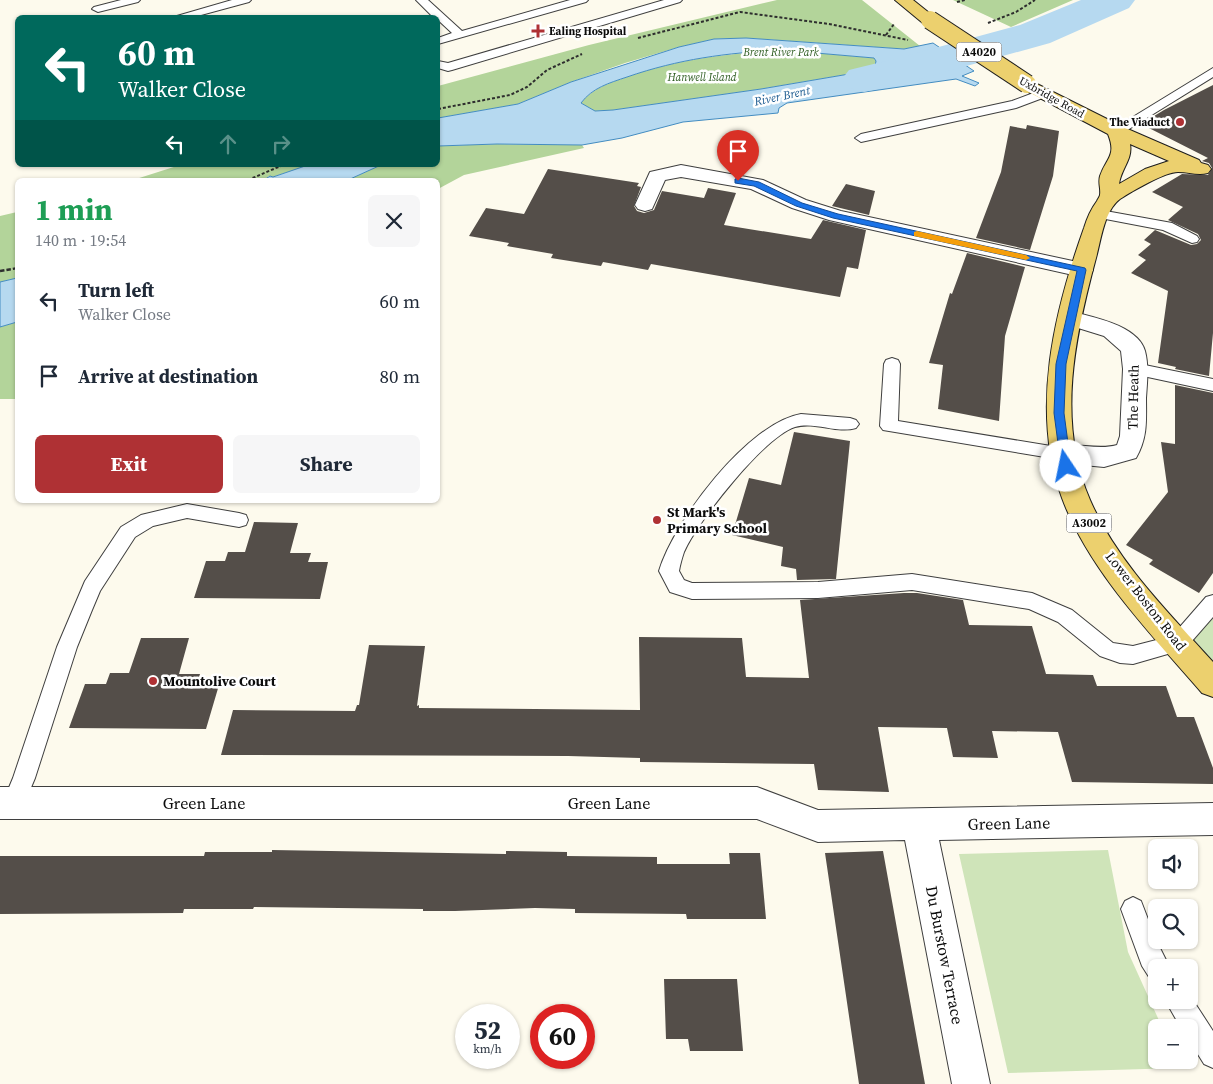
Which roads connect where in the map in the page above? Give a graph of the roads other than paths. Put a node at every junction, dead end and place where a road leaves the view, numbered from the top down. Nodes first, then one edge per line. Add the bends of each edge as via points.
1 (134, 0) edge
2 (245, 0) edge
3 (422, 0) edge
4 (582, 0) edge
5 (676, 0) edge
6 (903, 0) edge
7 (558, 3) edge
8 (98, 9) edge
9 (187, 15) edge
10 (438, 15) edge
11 (440, 17) edge
12 (460, 35) junction
13 (440, 41) edge
14 (440, 65) edge
15 (1213, 72) edge
16 (1044, 94) junction
17 (1116, 131) junction
18 (861, 138) dead end
19 (1207, 171) edge
20 (645, 205) dead end
21 (1105, 205) junction
22 (1192, 239) dead end
23 (1082, 270) junction
24 (1070, 318) junction
25 (892, 364) dead end
26 (1135, 368) junction
27 (1213, 385) edge
28 (850, 424) dead end
29 (1063, 454) junction
30 (239, 520) dead end
31 (1213, 603) edge
32 (1178, 643) junction
33 (1213, 684) edge
34 (7, 803) edge
35 (1213, 819) edge
36 (919, 825) junction
37 (1133, 909) dead end
38 (1153, 959) edge
39 (1184, 1009) edge
40 (1213, 1055) edge
41 (971, 1084) edge

1 - 8 lane
2 - 9 lane
3 - 10 lane
4 - 7 lane
5 - 14 lane via 448,67
6 - 16 main road, Uxbridge Road / A4020, bridge
7 - 12 lane
11 - 12 lane
12 - 13 lane
15 - 17 lane
16 - 17 main road, Uxbridge Road / A4020
16 - 18 lane via 1016,104
17 - 19 main road, Uxbridge Road / A4020
17 - 21 main road, Lower Boston Road / A3002 via 1122,148
19 - 21 main road via 1183,165 1152,171
20 - 23 street via 658,176 681,171 756,184 799,204 836,216
21 - 22 lane via 1167,226
21 - 23 main road, Lower Boston Road / A3002
23 - 24 main road, Lower Boston Road / A3002
24 - 26 street, The Heath via 1112,331 1126,340 1133,350
24 - 29 main road, Lower Boston Road / A3002 via 1061,364
25 - 29 lane via 889,426
26 - 27 lane
26 - 29 street, The Heath via 1133,436 1127,451 1104,458
28 - 32 lane via 807,420 787,424 752,449 702,510 675,550 669,571 677,586 692,591 818,590 912,582 1032,601 1065,616 1107,650 1120,654 1133,655
29 - 32 main road, Lower Boston Road / A3002 via 1077,500 1103,547
30 - 34 lane via 187,511 148,520 128,532 92,587 67,647 24,778
31 - 32 lane
32 - 33 main road, Lower Boston Road / A3002
34 - 36 street, Green Lane via 757,803 818,826
35 - 36 street, Green Lane
36 - 41 street, Du Burstow Terrace
37 - 38 lane
39 - 40 lane

